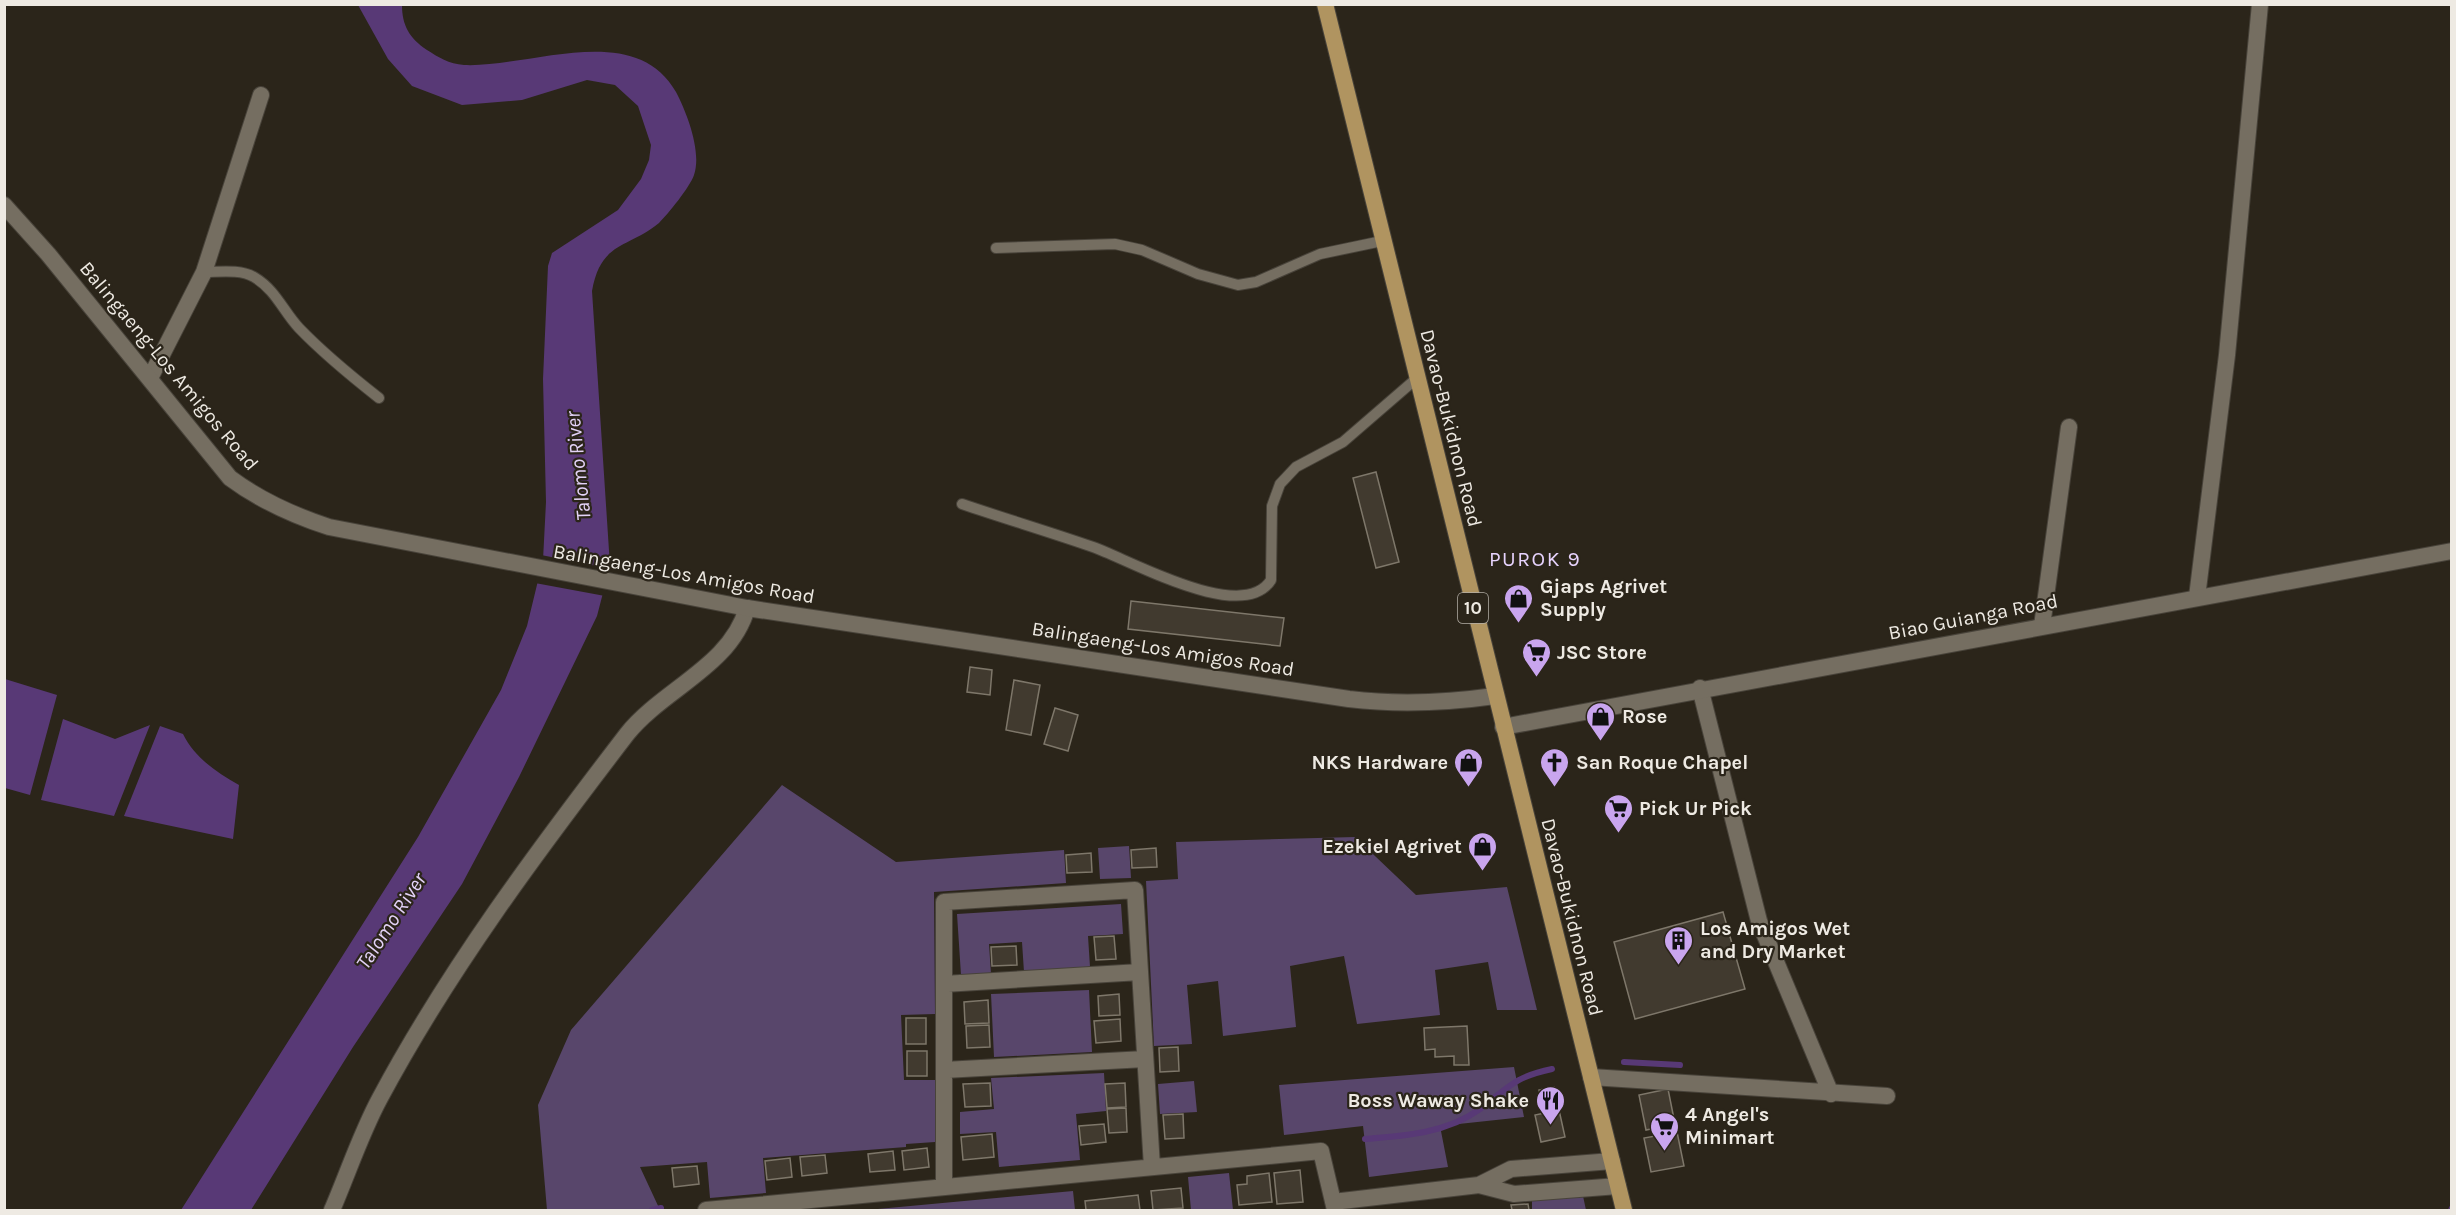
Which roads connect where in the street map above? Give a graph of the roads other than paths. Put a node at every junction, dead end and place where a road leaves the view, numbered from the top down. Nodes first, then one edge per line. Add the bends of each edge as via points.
1 (1325, 4) edge
2 (2260, 4) edge
3 (261, 95) dead end
4 (4, 205) edge
5 (1382, 241) junction
6 (996, 248) dead end
7 (204, 272) junction
8 (150, 378) junction
9 (1417, 378) junction
10 (379, 398) dead end
11 (2069, 427) dead end
12 (962, 504) dead end
13 (2451, 551) edge
14 (2197, 597) junction
15 (747, 608) junction
16 (2042, 626) junction
17 (1700, 688) junction
18 (1495, 696) junction
19 (1503, 727) junction
20 (1140, 972) junction
21 (944, 984) junction
22 (1145, 1059) junction
23 (944, 1070) junction
24 (1591, 1077) junction
25 (1831, 1094) junction
26 (1887, 1096) dead end
27 (1612, 1161) junction
28 (1152, 1167) junction
29 (1479, 1185) junction
30 (1618, 1186) junction
31 (944, 1187) junction
32 (836, 1204) edge
33 (1334, 1206) edge
34 (332, 1210) edge
35 (706, 1210) edge
36 (1624, 1210) edge

1 - 5 highway, Davao-Bukidnon Road / 10
2 - 14 street via 2227,356
3 - 7 street via 224,220
4 - 8 street, Balingaeng-Los Amigos Road
5 - 6 lane via 1320,254 1256,282 1238,285 1115,244
5 - 9 highway, Davao-Bukidnon Road / 10
7 - 8 street
7 - 10 lane via 252,276 274,291 291,319 313,343
8 - 15 street, Balingaeng-Los Amigos Road via 230,478 286,513 328,527
9 - 12 lane via 1343,442 1296,467 1280,484 1272,506 1271,580 1265,589 1256,592 1210,592 1094,547
9 - 18 highway, Davao-Bukidnon Road / 10
11 - 16 street
13 - 14 street, Biao Guianga Road
14 - 16 street, Biao Guianga Road
15 - 18 street, Balingaeng-Los Amigos Road via 1372,701 1434,704
15 - 34 street via 729,645 630,731 542,845 378,1100
16 - 17 street, Biao Guianga Road
17 - 19 street, Biao Guianga Road
17 - 25 street via 1759,921
18 - 19 highway, Davao-Bukidnon Road / 10
19 - 24 highway, Davao-Bukidnon Road / 10
20 - 21 street
20 - 21 street via 1135,890 968,900 944,902
20 - 22 street
21 - 23 street
22 - 23 street
22 - 28 street
23 - 31 street
24 - 25 street
24 - 27 highway, Davao-Bukidnon Road / 10
25 - 26 street
27 - 29 street via 1511,1169
27 - 30 highway, Davao-Bukidnon Road / 10
28 - 31 street
28 - 33 street via 1321,1151
29 - 30 street via 1514,1194
29 - 33 street
30 - 36 highway, Davao-Bukidnon Road / 10
31 - 32 street
32 - 35 street

